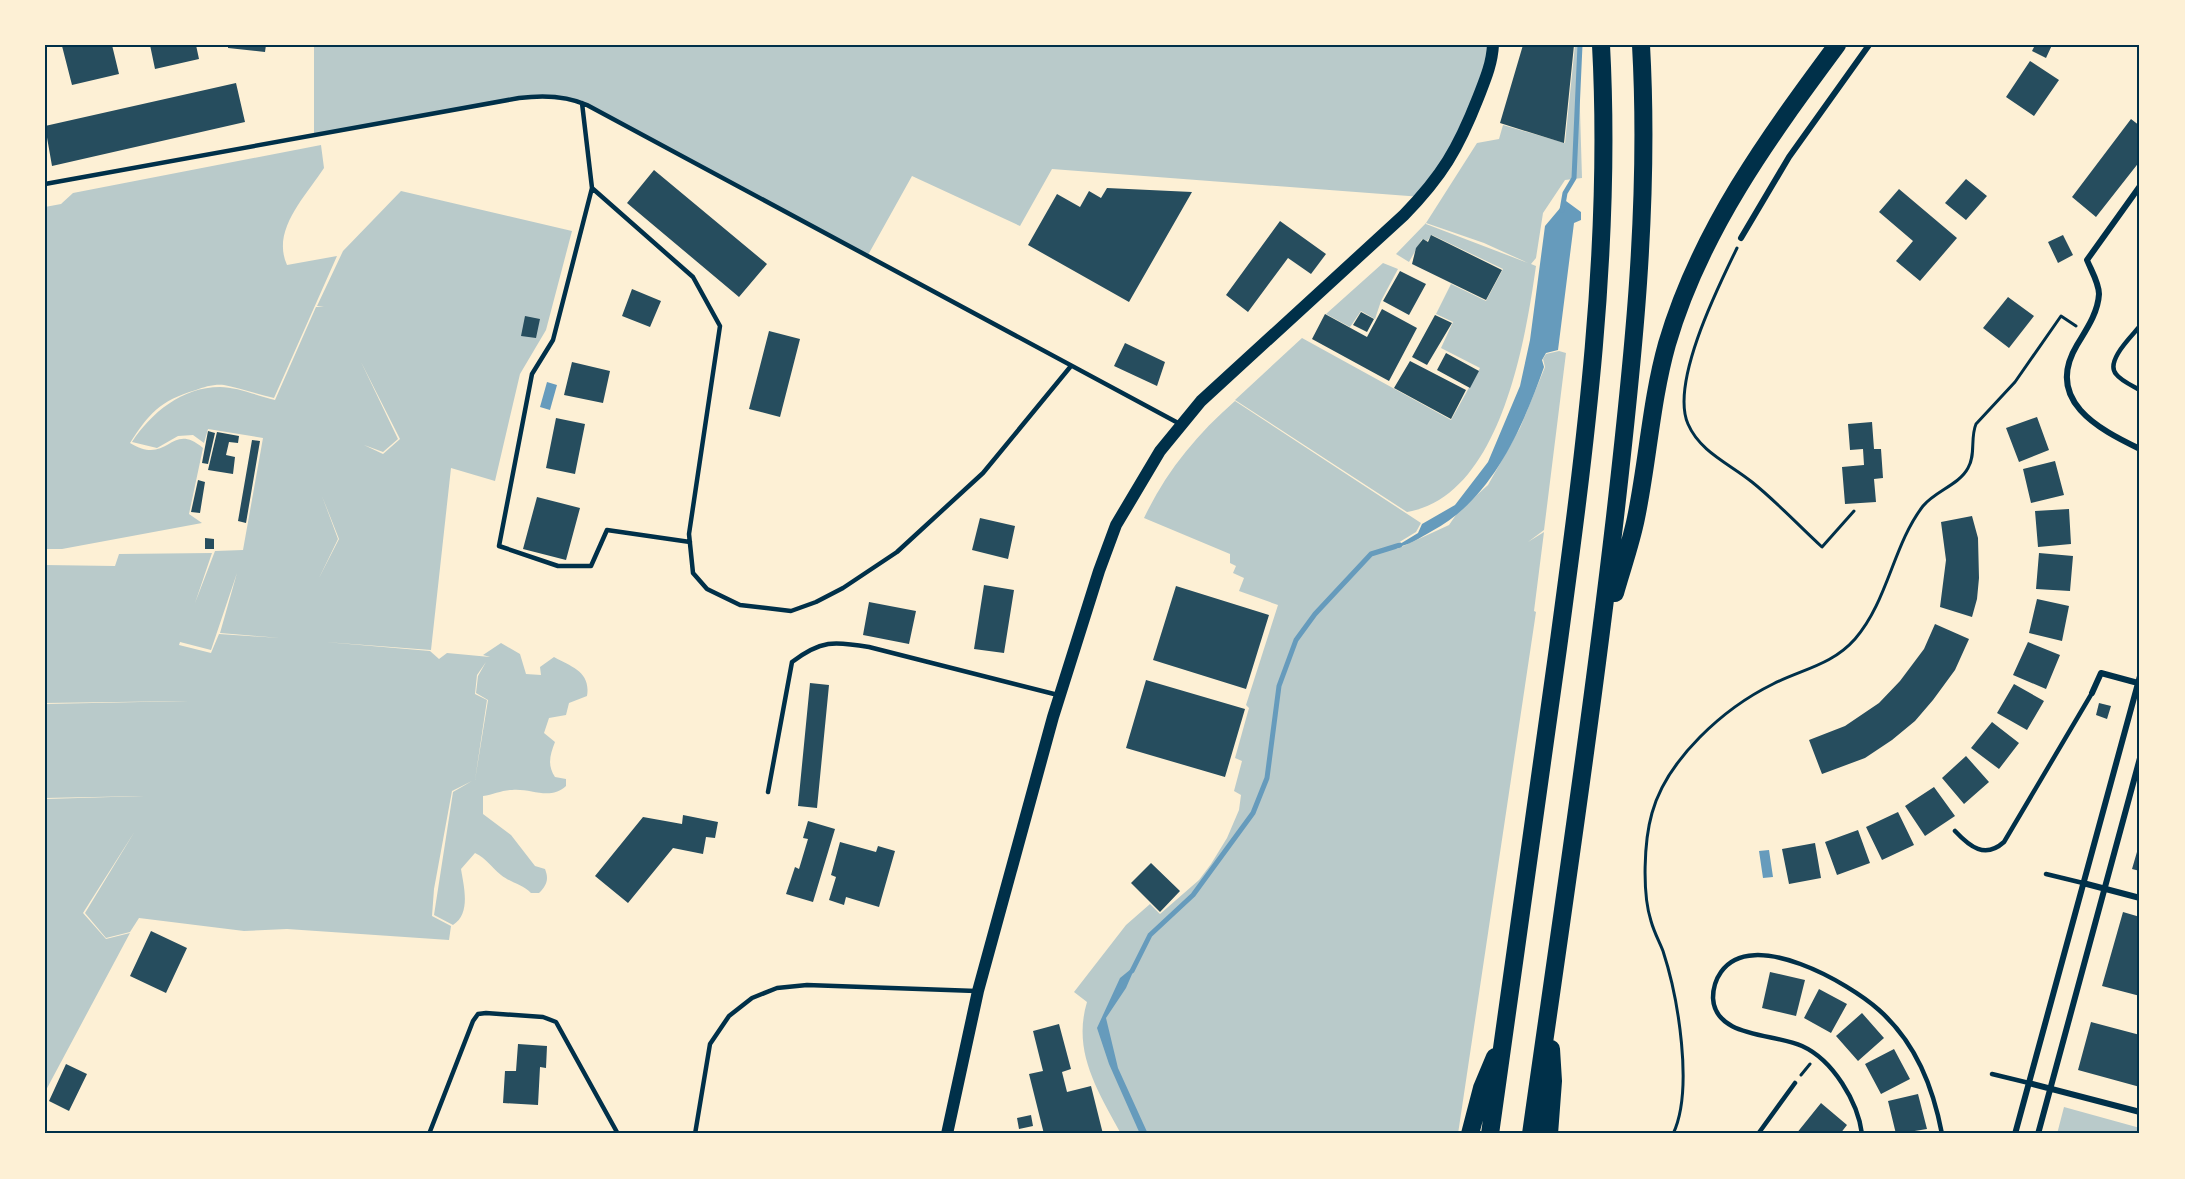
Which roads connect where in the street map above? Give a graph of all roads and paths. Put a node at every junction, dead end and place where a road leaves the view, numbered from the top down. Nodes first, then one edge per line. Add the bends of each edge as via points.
1 (1493, 45) edge
2 (1499, 45) edge
3 (1601, 45) edge
4 (1641, 45) edge
5 (1837, 45) edge
6 (1869, 45) edge
7 (1492, 60) junction
8 (582, 103) junction
9 (45, 184) edge
10 (2140, 186) edge
11 (592, 188) junction
12 (1742, 238) joint
13 (2140, 326) edge
14 (2085, 331) junction
15 (1071, 366) junction
16 (2140, 390) edge
17 (1180, 425) junction
18 (2140, 449) edge
19 (1854, 511) dead end
20 (690, 542) junction
21 (1600, 646) junction
22 (2139, 680) edge
23 (2092, 693) joint
24 (1060, 695) junction
25 (2140, 758) edge
26 (768, 792) dead end
27 (1954, 831) dead end
28 (2046, 874) dead end
29 (2084, 883) junction
30 (2105, 889) junction
31 (2140, 898) edge
32 (978, 991) junction
33 (1548, 1018) junction
34 (1503, 1039) junction
35 (1817, 1056) junction
36 (1992, 1074) dead end
37 (1795, 1083) joint
38 (2029, 1083) junction
39 (2050, 1088) junction
40 (2140, 1112) edge
41 (429, 1134) edge
42 (618, 1134) edge
43 (695, 1134) edge
44 (947, 1134) edge
45 (1470, 1134) edge
46 (1490, 1134) edge
47 (1531, 1134) edge
48 (1549, 1134) edge
49 (1673, 1134) edge
50 (1758, 1134) edge
51 (1862, 1134) edge
52 (1942, 1134) edge
53 (2015, 1134) edge
54 (2038, 1134) edge

1 - 7 main road
2 - 7 main road
3 - 34 highway via 1604,223 1588,404
4 - 21 highway via 1645,148 1642,221 1629,396
5 - 21 highway via 1744,175 1691,278 1657,384 1636,519
6 - 12 street via 1788,157
7 - 17 main road via 1456,150 1435,182 1387,231 1232,371
8 - 9 lane via 548,96 519,98
8 - 11 lane
8 - 15 lane
10 - 14 street via 2087,260 2099,294
11 - 20 lane via 693,277 720,326
11 - 20 lane via 553,340 532,374 499,546 558,566 591,566 607,530
12 - 19 path via 1707,316 1685,382 1688,424 1710,452 1752,482 1822,547
13 - 16 lane via 2113,366 2119,377
14 - 18 street via 2069,364 2071,396 2093,424
14 - 49 path via 2061,316 2015,382 1976,424 1970,466 1924,504 1855,639 1834,659 1774,683 1706,728 1665,783 1652,813 1646,849 1650,920 1663,951 1678,1028 1682,1100
15 - 17 lane
15 - 20 lane via 983,473 897,552 816,602 791,611 740,605 707,589 693,573
17 - 24 main road via 1116,525
21 - 33 highway
22 - 23 street via 2101,673
22 - 29 street
23 - 27 lane via 2004,842 1980,851
24 - 26 lane via 869,647 844,643 814,646 792,662
24 - 32 main road
25 - 30 street
28 - 29 lane
29 - 30 street
29 - 38 street
30 - 31 street
30 - 39 street
32 - 43 lane via 807,985 777,988 752,998 729,1016 710,1044
32 - 44 main road
33 - 47 highway
33 - 48 highway via 1553,1081
34 - 45 highway via 1482,1088
34 - 46 highway
35 - 37 path
35 - 51 lane via 1845,1089 1856,1109
35 - 52 lane via 1786,1040 1736,1028 1719,1017 1714,988 1725,967 1744,956 1779,958 1827,975 1860,994 1880,1011 1915,1054 1932,1090
36 - 38 lane
37 - 50 lane
38 - 39 street
38 - 53 street
39 - 40 street
39 - 54 street
41 - 42 lane via 473,1021 478,1014 486,1013 543,1017 556,1022

